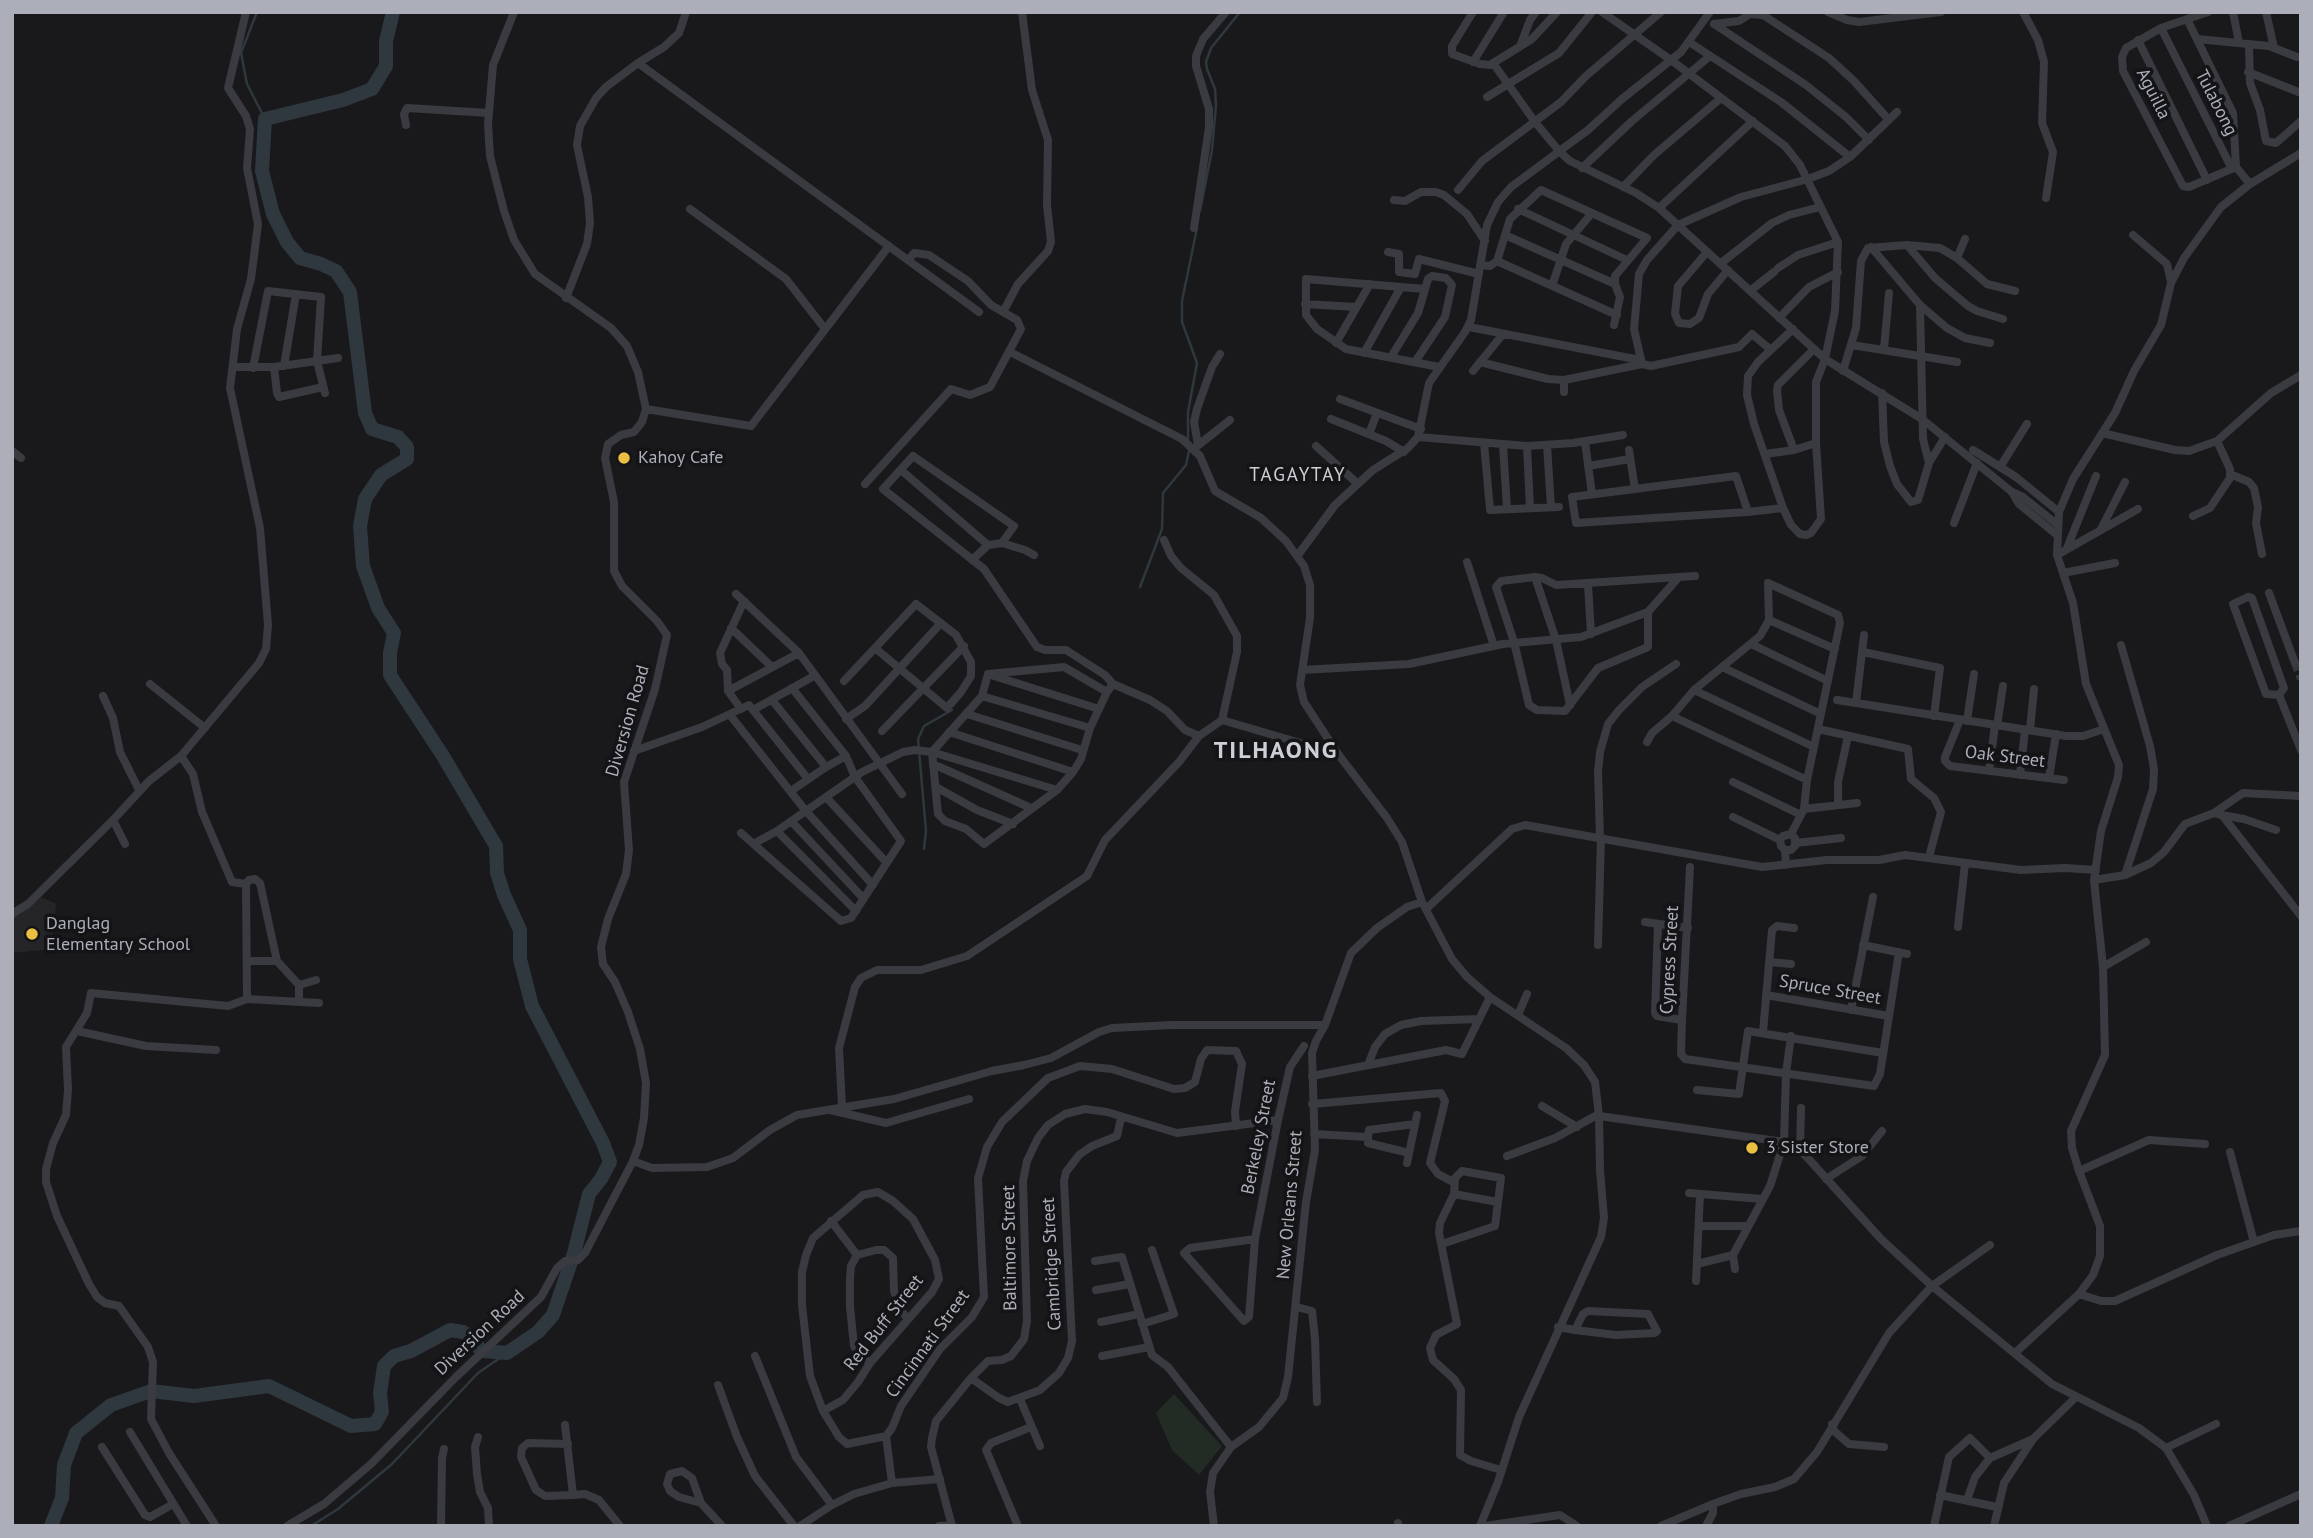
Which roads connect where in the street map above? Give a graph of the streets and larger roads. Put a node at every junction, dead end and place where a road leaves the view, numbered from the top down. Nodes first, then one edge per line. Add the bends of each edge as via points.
1 (246, 12) edge
2 (514, 12) edge
3 (686, 12) edge
4 (1022, 12) edge
5 (1226, 12) edge
6 (1473, 12) edge
7 (1504, 12) edge
8 (1536, 12) edge
9 (1557, 12) edge
10 (1592, 12) edge
11 (1602, 12) edge
12 (1661, 12) edge
13 (1828, 12) edge
14 (1859, 12) edge
15 (1941, 12) edge
16 (2023, 12) edge
17 (2208, 12) edge
18 (2233, 12) edge
19 (2266, 12) edge
20 (1708, 15) edge
21 (1891, 16) edge
22 (2187, 19) junction
23 (1859, 22) junction
24 (1714, 24) junction
25 (2161, 28) junction
26 (1635, 35) junction
27 (2197, 38) junction
28 (2138, 40) junction
29 (1689, 42) junction
30 (2239, 43) junction
31 (2249, 44) junction
32 (1521, 45) junction
33 (2274, 48) junction
34 (1710, 56) junction
35 (2297, 57) dead end
36 (1671, 60) junction
37 (1473, 62) junction
38 (1493, 62) junction
39 (638, 63) junction
40 (2248, 72) junction
41 (1690, 74) junction
42 (1507, 85) junction
43 (2301, 93) edge
44 (1487, 97) dead end
45 (1721, 98) junction
46 (1897, 112) dead end
47 (489, 113) junction
48 (1889, 120) junction
49 (1753, 121) junction
50 (2301, 121) edge
51 (1535, 122) junction
52 (406, 125) dead end
53 (1869, 140) junction
54 (1560, 152) junction
55 (2301, 153) edge
56 (1850, 157) junction
57 (1582, 168) junction
58 (2234, 168) junction
59 (1808, 179) junction
60 (2207, 180) junction
61 (2250, 184) junction
62 (1623, 187) junction
63 (1458, 190) dead end
64 (2046, 198) dead end
65 (1394, 200) dead end
66 (1820, 207) junction
67 (1659, 208) junction
68 (690, 209) dead end
69 (1518, 209) junction
70 (1591, 214) junction
71 (1678, 225) junction
72 (1194, 228) dead end
73 (1504, 235) junction
74 (2133, 235) dead end
75 (1573, 236) junction
76 (1965, 239) dead end
77 (1485, 241) junction
78 (1839, 242) junction
79 (1907, 245) junction
80 (889, 246) junction
81 (1871, 247) junction
82 (1388, 252) dead end
83 (1707, 252) junction
84 (1957, 258) junction
85 (908, 260) junction
86 (1559, 260) junction
87 (1627, 260) junction
88 (1497, 261) junction
89 (1720, 264) junction
90 (1480, 269) junction
91 (1728, 270) junction
92 (1838, 272) junction
93 (2171, 283) junction
94 (1370, 284) junction
95 (1615, 284) junction
96 (1552, 286) junction
97 (1401, 287) junction
98 (1424, 289) junction
99 (1750, 290) junction
100 (2015, 291) dead end
101 (1889, 293) dead end
102 (296, 294) junction
103 (566, 298) junction
104 (1305, 304) junction
105 (1920, 305) junction
106 (1356, 307) junction
107 (979, 312) dead end
108 (1003, 312) junction
109 (1617, 315) junction
110 (1779, 317) junction
111 (2003, 319) dead end
112 (1614, 325) dead end
113 (1469, 327) junction
114 (825, 329) junction
115 (1793, 329) junction
116 (1503, 334) junction
117 (1336, 343) junction
118 (1990, 343) dead end
119 (1852, 345) junction
120 (1814, 349) junction
121 (1884, 349) junction
122 (1771, 350) junction
123 (1010, 352) junction
124 (1364, 353) junction
125 (1220, 354) dead end
126 (1921, 355) junction
127 (1391, 357) junction
128 (338, 358) dead end
129 (1825, 359) junction
130 (317, 361) junction
131 (1415, 362) junction
132 (1480, 362) junction
133 (1641, 362) junction
134 (1957, 362) dead end
135 (284, 366) junction
136 (233, 367) junction
137 (274, 367) junction
138 (1439, 367) junction
139 (253, 368) junction
140 (1473, 371) dead end
141 (1843, 371) junction
142 (2301, 375) edge
143 (1564, 380) junction
144 (1564, 392) dead end
145 (1882, 393) junction
146 (1340, 399) dead end
147 (646, 409) junction
148 (1377, 413) junction
149 (1331, 419) dead end
150 (1922, 419) junction
151 (1230, 420) dead end
152 (2027, 424) dead end
153 (1419, 433) junction
154 (2102, 433) junction
155 (1369, 434) junction
156 (1623, 435) dead end
157 (1945, 437) junction
158 (2217, 441) junction
159 (1585, 442) junction
160 (1484, 443) junction
161 (1816, 443) junction
162 (1503, 445) junction
163 (1547, 445) junction
164 (1316, 446) dead end
165 (1527, 446) junction
166 (1196, 447) junction
167 (12, 450) edge
168 (1794, 450) junction
169 (1973, 450) dead end
170 (1404, 452) junction
171 (1765, 454) junction
172 (21, 458) dead end
173 (886, 463) junction
174 (1929, 463) junction
175 (1976, 463) junction
176 (1588, 466) junction
177 (2000, 467) junction
178 (899, 472) junction
179 (2230, 474) junction
180 (2096, 476) dead end
181 (2125, 482) dead end
182 (865, 484) dead end
183 (1357, 484) junction
184 (1635, 489) junction
185 (1592, 494) junction
186 (1530, 508) junction
187 (1783, 508) junction
188 (1507, 509) junction
189 (2031, 509) junction
190 (2138, 509) dead end
191 (1748, 512) junction
192 (2059, 512) junction
193 (2193, 516) dead end
194 (1954, 523) dead end
195 (2058, 525) junction
196 (2101, 529) junction
197 (2057, 535) junction
198 (1164, 540) dead end
199 (1002, 543) junction
200 (988, 545) junction
201 (2067, 548) junction
202 (2262, 554) dead end
203 (1034, 555) dead end
204 (1297, 555) junction
205 (2057, 555) junction
206 (972, 560) junction
207 (1467, 562) dead end
208 (2115, 562) dead end
209 (2063, 573) junction
210 (1695, 576) dead end
211 (1535, 577) junction
212 (1678, 578) junction
213 (1588, 584) junction
214 (2269, 593) dead end
215 (736, 594) dead end
216 (744, 601) junction
217 (1648, 612) junction
218 (1769, 620) junction
219 (942, 623) junction
220 (731, 628) junction
221 (1591, 634) junction
222 (1864, 635) dead end
223 (1556, 640) junction
224 (1514, 642) junction
225 (1751, 644) junction
226 (2121, 645) dead end
227 (964, 646) junction
228 (1494, 646) junction
229 (874, 648) junction
230 (1835, 649) junction
231 (1863, 652) junction
232 (799, 653) junction
233 (2295, 663) dead end
234 (1676, 664) dead end
235 (772, 667) junction
236 (1722, 667) junction
237 (899, 669) junction
238 (1302, 670) junction
239 (988, 674) junction
240 (1974, 674) dead end
241 (814, 676) junction
242 (844, 681) dead end
243 (1828, 681) junction
244 (150, 684) dead end
245 (1114, 684) junction
246 (2003, 686) dead end
247 (792, 688) junction
248 (923, 689) junction
249 (2034, 689) dead end
250 (1694, 690) junction
251 (728, 691) junction
252 (1107, 691) junction
253 (2279, 695) junction
254 (103, 696) dead end
255 (982, 696) junction
256 (772, 699) junction
257 (1837, 701) dead end
258 (1856, 703) junction
259 (1570, 705) junction
260 (741, 709) junction
261 (1099, 709) junction
262 (754, 710) junction
263 (1821, 713) junction
264 (967, 714) junction
265 (730, 715) junction
266 (1672, 716) junction
267 (1934, 716) junction
268 (846, 719) junction
269 (1222, 720) junction
270 (1964, 721) junction
271 (1996, 726) junction
272 (205, 728) junction
273 (1090, 728) junction
274 (1818, 729) junction
275 (2104, 729) junction
276 (2027, 730) junction
277 (882, 731) dead end
278 (949, 732) junction
279 (2056, 734) junction
280 (1199, 736) junction
281 (1848, 736) junction
282 (1647, 742) dead end
283 (1814, 747) junction
284 (1082, 750) junction
285 (2301, 750) edge
286 (634, 751) junction
287 (932, 752) junction
288 (1338, 754) junction
289 (181, 755) junction
290 (846, 756) junction
291 (933, 764) junction
292 (879, 765) junction
293 (826, 767) junction
294 (1989, 771) junction
295 (1073, 772) junction
296 (2020, 775) junction
297 (855, 777) junction
298 (2049, 778) junction
299 (808, 779) junction
300 (1807, 780) junction
301 (2064, 780) dead end
302 (1733, 782) dead end
303 (936, 787) junction
304 (139, 790) junction
305 (1057, 790) junction
306 (791, 791) junction
307 (902, 794) dead end
308 (2301, 796) edge
309 (826, 797) junction
310 (1857, 803) dead end
311 (1838, 805) junction
312 (1031, 808) junction
313 (805, 810) junction
314 (1803, 812) junction
315 (2218, 814) junction
316 (1733, 817) dead end
317 (113, 820) junction
318 (791, 821) junction
319 (1013, 824) junction
320 (2276, 830) dead end
321 (777, 831) junction
322 (741, 833) dead end
323 (1791, 834) junction
324 (1601, 838) junction
325 (1841, 838) dead end
326 (1780, 841) junction
327 (755, 843) junction
328 (1796, 843) junction
329 (125, 844) dead end
330 (1785, 850) junction
331 (1929, 858) junction
332 (886, 862) junction
333 (1965, 863) junction
334 (1786, 865) junction
335 (1690, 867) dead end
336 (2096, 870) junction
337 (2125, 875) junction
338 (2094, 880) junction
339 (246, 884) junction
340 (873, 885) junction
341 (1873, 897) dead end
342 (863, 898) junction
343 (1424, 905) junction
344 (856, 911) junction
345 (12, 914) edge
346 (2301, 916) edge
347 (1645, 922) dead end
348 (1658, 924) junction
349 (1958, 927) dead end
350 (1688, 928) junction
351 (1794, 928) dead end
352 (2146, 942) dead end
353 (1598, 945) dead end
354 (1863, 945) junction
355 (247, 961) junction
356 (277, 961) junction
357 (1769, 962) junction
358 (1791, 964) dead end
359 (2103, 967) junction
360 (316, 980) dead end
361 (299, 985) junction
362 (1527, 994) dead end
363 (1766, 995) junction
364 (1490, 997) junction
365 (247, 999) junction
366 (299, 1002) junction
367 (318, 1003) dead end
368 (1851, 1010) junction
369 (1518, 1015) junction
370 (1889, 1016) junction
371 (1478, 1019) junction
372 (1682, 1020) junction
373 (1325, 1025) junction
374 (77, 1031) junction
375 (1763, 1032) junction
376 (1790, 1036) junction
377 (1304, 1046) dead end
378 (216, 1050) dead end
379 (1883, 1053) junction
380 (1367, 1065) junction
381 (1743, 1068) junction
382 (1786, 1073) junction
383 (1312, 1076) junction
384 (1697, 1090) dead end
385 (969, 1099) dead end
386 (1312, 1104) junction
387 (1542, 1105) dead end
388 (842, 1107) junction
389 (1801, 1108) dead end
390 (828, 1109) junction
391 (1599, 1115) junction
392 (1121, 1118) junction
393 (1278, 1120) junction
394 (1236, 1126) junction
395 (1577, 1126) junction
396 (1882, 1131) dead end
397 (1314, 1134) junction
398 (1368, 1137) junction
399 (1784, 1142) junction
400 (2205, 1144) dead end
401 (1800, 1152) junction
402 (2230, 1152) dead end
403 (1409, 1153) junction
404 (1507, 1156) dead end
405 (633, 1161) junction
406 (1407, 1163) dead end
407 (2079, 1171) junction
408 (1826, 1179) junction
409 (1453, 1182) junction
410 (1689, 1193) dead end
411 (1454, 1194) junction
412 (1700, 1194) junction
413 (1762, 1199) junction
414 (1498, 1202) junction
415 (831, 1221) junction
416 (1699, 1226) junction
417 (1747, 1226) junction
418 (2301, 1231) edge
419 (1255, 1239) junction
420 (2254, 1242) junction
421 (1442, 1244) junction
422 (1990, 1245) dead end
423 (1152, 1250) dead end
424 (857, 1255) junction
425 (1733, 1255) junction
426 (1095, 1261) dead end
427 (1697, 1264) junction
428 (1735, 1269) dead end
429 (1696, 1281) dead end
430 (1130, 1284) junction
431 (1932, 1286) junction
432 (1096, 1290) dead end
433 (2079, 1294) junction
434 (1297, 1307) junction
435 (1139, 1314) junction
436 (908, 1319) junction
437 (1101, 1322) dead end
438 (1142, 1324) junction
439 (1558, 1327) junction
440 (1575, 1330) junction
441 (1149, 1348) junction
442 (2015, 1353) junction
443 (755, 1356) dead end
444 (1102, 1356) dead end
445 (870, 1363) junction
446 (971, 1378) junction
447 (718, 1385) dead end
448 (2076, 1397) junction
449 (1020, 1399) junction
450 (1317, 1402) dead end
451 (823, 1410) junction
452 (1832, 1424) junction
453 (2216, 1424) dead end
454 (565, 1425) dead end
455 (1031, 1427) junction
456 (130, 1432) dead end
457 (886, 1436) junction
458 (478, 1437) dead end
459 (2033, 1439) junction
460 (568, 1444) junction
461 (1040, 1446) dead end
462 (102, 1447) dead end
463 (1231, 1447) junction
464 (1884, 1447) dead end
465 (2166, 1448) junction
466 (444, 1449) dead end
467 (1990, 1458) junction
468 (1501, 1470) junction
469 (940, 1479) junction
470 (892, 1483) junction
471 (573, 1494) junction
472 (2301, 1494) edge
473 (1940, 1495) junction
474 (1967, 1500) junction
475 (701, 1503) junction
476 (173, 1504) junction
477 (1713, 1504) junction
478 (832, 1505) junction
479 (1997, 1507) junction
480 (214, 1525) edge
481 (952, 1525) edge
482 (187, 1526) edge
483 (287, 1526) edge
484 (441, 1526) edge
485 (489, 1526) edge
486 (620, 1526) edge
487 (722, 1526) edge
488 (794, 1526) edge
489 (800, 1526) edge
490 (939, 1526) edge
491 (1018, 1526) edge
492 (1214, 1526) edge
493 (1482, 1526) edge
494 (1577, 1526) edge
495 (1661, 1526) edge
496 (1706, 1526) edge
497 (1934, 1526) edge
498 (1994, 1526) edge
499 (2207, 1526) edge
500 (2229, 1526) edge

1 - 136 street via 228,88 250,130 247,168 258,224
2 - 47 street via 493,65
3 - 39 street via 678,33
4 - 108 street via 1032,90 1048,140 1051,242 1025,273
5 - 72 street via 1203,39 1196,56 1209,127
6 - 37 street via 1452,46 1452,54
7 - 37 street
8 - 32 street
9 - 32 street
10 - 42 street via 1559,53
11 - 26 street
12 - 26 street
13 - 23 street
14 - 23 street
15 - 21 street
16 - 64 street via 2044,62 2042,123 2053,152
17 - 22 street
18 - 30 street
19 - 33 street
20 - 24 street
20 - 29 street
21 - 23 street
22 - 25 street
22 - 27 street
24 - 48 street via 1763,15 1829,58
24 - 53 street via 1806,85
25 - 28 street
25 - 58 street, Tulabong
26 - 36 street
26 - 51 street
27 - 30 street
27 - 58 street via 2233,113
28 - 60 street
28 - 60 street, Aguilla via 2126,48 2123,71 2183,186
29 - 34 street
29 - 36 street
30 - 31 street
31 - 33 street
31 - 40 street
32 - 38 street
33 - 35 street
34 - 41 street
34 - 56 street via 1805,119
36 - 41 street
36 - 54 street
37 - 38 street
38 - 42 street
39 - 80 street
39 - 103 street via 596,98 580,126 577,145 590,223 587,244
40 - 43 street
40 - 50 street via 2266,141 2276,143
41 - 45 street
41 - 57 street
42 - 44 street
42 - 51 street
45 - 49 street
45 - 62 street
46 - 48 street
47 - 52 street via 407,108
47 - 103 street via 490,156 514,240 535,274
48 - 53 street
49 - 59 street via 1785,146
49 - 67 street
51 - 54 street
51 - 63 street via 1482,161
53 - 56 street
54 - 57 street
54 - 77 street via 1504,194 1489,218
55 - 61 street
56 - 59 street
57 - 62 street
58 - 60 street, Aguilla
58 - 61 street, Tulabong
59 - 66 street
59 - 71 street via 1741,197
61 - 93 street via 2221,206
62 - 67 street
65 - 77 street via 1405,201 1421,192 1444,195 1467,214
66 - 78 street
66 - 89 street via 1772,223
67 - 71 street
68 - 114 street via 786,279
69 - 70 street via 1541,190
69 - 73 street
69 - 75 street
70 - 75 street
70 - 87 street via 1647,238
71 - 83 street
71 - 133 street via 1639,274 1634,329
73 - 86 street
73 - 88 street
74 - 93 street via 2167,264
75 - 86 street
75 - 87 street
76 - 84 street
77 - 90 street
78 - 92 street
78 - 99 street via 1798,255
79 - 81 street
79 - 84 street via 1940,248
79 - 111 street via 1935,278 1968,306
80 - 85 street
80 - 114 street
81 - 105 street
81 - 119 street via 1861,261
82 - 90 street via 1399,254 1399,272 1415,274 1419,259
83 - 89 street
83 - 91 street via 1678,286 1675,314 1679,323 1690,324 1699,318 1707,294
84 - 100 street via 1987,284
85 - 107 street
85 - 108 street via 914,253 929,255
86 - 95 street
86 - 96 street
87 - 95 street via 1615,275
88 - 90 street
88 - 96 street
89 - 91 street
90 - 113 street
91 - 99 street
92 - 110 street via 1809,287
92 - 129 street
93 - 154 street via 2161,325
94 - 97 street
94 - 104 street via 1306,279
94 - 106 street
95 - 109 street via 1620,297
96 - 109 street
97 - 98 street
97 - 124 street
98 - 127 street via 1418,313
98 - 131 street via 1432,276 1451,281 1445,317
99 - 110 street
101 - 121 street
102 - 130 street via 321,297
102 - 135 street
102 - 139 street via 268,291
103 - 147 street via 611,328 627,346
104 - 106 street
104 - 117 street via 1311,324
105 - 118 street via 1956,335
105 - 126 street
106 - 117 street
108 - 123 street via 1017,320 1021,329
109 - 112 street
110 - 115 street
113 - 116 street
113 - 138 street
114 - 147 street via 751,426
115 - 120 street
115 - 122 street
116 - 132 street
116 - 133 street
117 - 124 street
119 - 121 street
119 - 141 street
120 - 129 street
120 - 168 street via 1777,390 1779,410
121 - 126 street
122 - 133 street via 1752,334 1738,347 1651,366
122 - 171 street via 1748,376 1747,395
123 - 166 street
123 - 173 street via 990,387 970,395 951,389
124 - 127 street
125 - 166 street via 1197,409
126 - 134 street
126 - 150 street
127 - 131 street
128 - 130 street
129 - 141 street
129 - 161 street via 1816,382
130 - 135 street
130 - 137 street via 324,390 279,397
131 - 138 street
132 - 140 street
132 - 143 street
133 - 143 street
135 - 137 street
136 - 139 street
136 - 272 street via 230,388 258,517 268,625 266,649 259,663
137 - 139 street
138 - 153 street via 1427,388
141 - 145 street
142 - 158 street via 2271,393
143 - 144 street
145 - 150 street
145 - 174 street via 1890,466 1911,502 1918,500
146 - 148 street
147 - 286 street, Diversion Road via 634,432 608,444 605,458 614,502 614,571 621,586 667,635
148 - 153 street
148 - 155 street
149 - 155 street
150 - 157 street
150 - 174 street
151 - 166 street
152 - 177 street
153 - 160 street
153 - 170 street
154 - 158 street via 2182,451
154 - 192 street
155 - 170 street
156 - 159 street
157 - 174 street
157 - 175 street
158 - 179 street
159 - 163 street
159 - 176 street
160 - 162 street
160 - 188 street via 1490,510
161 - 168 street
161 - 187 street via 1819,524 1811,533 1800,534
162 - 165 street
162 - 188 street
163 - 165 street
163 - 186 street via 1555,507
164 - 183 street
165 - 186 street
166 - 204 street via 1215,491 1274,528
167 - 172 street
168 - 171 street
169 - 177 street
170 - 183 street
171 - 187 street
173 - 178 street
173 - 182 street
175 - 189 street
175 - 194 street
176 - 184 street via 1629,454
176 - 185 street
177 - 192 street
178 - 199 street via 913,456 1014,526
178 - 200 street
178 - 206 street via 883,489
179 - 193 street via 2210,508
179 - 202 street via 2255,488
180 - 201 street
181 - 196 street
183 - 204 street
184 - 185 street
184 - 191 street via 1736,476
185 - 191 street via 1572,497 1576,523
186 - 188 street
187 - 191 street
189 - 195 street
189 - 197 street
190 - 196 street
192 - 195 street
195 - 197 street
196 - 201 street
197 - 205 street
198 - 269 street via 1181,568 1214,595 1237,636
199 - 200 street
199 - 203 street
200 - 206 street
201 - 205 street
204 - 238 street via 1311,595
205 - 209 street
206 - 245 street via 985,569 1037,648 1066,650
207 - 228 street
208 - 209 street
209 - 275 street via 2073,603 2086,684
210 - 212 street
211 - 213 street via 1556,585
211 - 223 street
211 - 224 street via 1501,580 1497,585
212 - 213 street
212 - 217 street
213 - 221 street
214 - 233 street
215 - 216 street
216 - 220 street
216 - 232 street
217 - 221 street
217 - 259 street via 1648,647 1598,668
218 - 225 street
218 - 230 street
218 - 230 street via 1768,583 1838,615
219 - 227 street
219 - 229 street via 916,604
219 - 237 street
220 - 235 street
220 - 251 street via 720,653
221 - 223 street
222 - 231 street
223 - 224 street
223 - 259 street
224 - 228 street
224 - 259 street via 1530,707 1562,712
225 - 236 street
225 - 243 street
226 - 337 street via 2154,769 2153,789
227 - 248 street
227 - 248 street via 971,676 947,708
228 - 238 street via 1409,664
229 - 237 street
229 - 242 street
230 - 243 street
231 - 258 street
231 - 267 street via 1940,668
232 - 235 street
232 - 241 street
234 - 324 street via 1636,692 1608,724 1598,772
235 - 251 street
236 - 250 street
236 - 263 street
237 - 248 street
237 - 268 street via 865,706
238 - 288 street via 1304,702
239 - 252 street via 1064,667
239 - 255 street
239 - 261 street
240 - 270 street
241 - 247 street
241 - 268 street
243 - 263 street
244 - 272 street
245 - 252 street
245 - 280 street via 1150,699 1185,730
246 - 271 street
247 - 256 street
247 - 290 street
248 - 277 street
249 - 276 street
250 - 266 street
250 - 283 street
251 - 260 street
252 - 261 street
253 - 253 street via 2266,694 2234,601 2252,598 2284,688
253 - 285 street
254 - 304 street via 120,752
255 - 264 street
255 - 273 street
256 - 262 street
256 - 293 street
257 - 258 street
258 - 267 street
260 - 262 street via 749,705
260 - 265 street
261 - 273 street
262 - 299 street
263 - 274 street
264 - 278 street
264 - 284 street
265 - 286 street
265 - 306 street
266 - 282 street
266 - 300 street
267 - 270 street
268 - 292 street
269 - 280 street
269 - 288 street
270 - 271 street
270 - 294 street, Oak Street via 1945,761 1950,766
271 - 276 street
271 - 294 street
272 - 289 street
273 - 284 street
274 - 281 street
274 - 283 street
275 - 279 street via 2082,736
275 - 336 street via 2119,765
276 - 279 street
276 - 296 street
278 - 287 street
278 - 295 street
279 - 298 street
280 - 388 street via 1105,840 1087,876 967,956 921,970 877,970 862,978 855,987 839,1048
281 - 311 street
281 - 331 street via 1909,750 1911,779 1934,798 1941,811
283 - 300 street
284 - 295 street
286 - 405 street, Diversion Road via 624,782 629,850 626,874 601,947 603,964 624,1002 640,1049 646,1083 644,1118
287 - 291 street
287 - 292 street via 903,752
287 - 305 street
288 - 343 street via 1402,842
289 - 304 street
289 - 339 street via 194,774 202,812 232,882
290 - 293 street
290 - 297 street
291 - 303 street
291 - 312 street
292 - 297 street
292 - 307 street
293 - 299 street
294 - 296 street, Oak Street
295 - 305 street
296 - 298 street, Oak Street
297 - 309 street
297 - 332 street via 901,841
298 - 301 street, Oak Street
299 - 306 street
300 - 314 street
302 - 314 street
303 - 319 street
303 - 319 street via 938,814 984,844
304 - 317 street
305 - 312 street
306 - 313 street
308 - 315 street via 2243,793
309 - 313 street
309 - 332 street
310 - 311 street
311 - 314 street
312 - 319 street
313 - 318 street
313 - 340 street
314 - 323 street
315 - 320 street
315 - 337 street via 2185,824 2164,852
315 - 346 street
316 - 326 street
317 - 329 street
317 - 345 street via 28,904
318 - 321 street
318 - 342 street
321 - 327 street
321 - 344 street
322 - 327 street
323 - 326 street
323 - 328 street
324 - 334 street via 1762,867
324 - 343 street, New Orleans Street via 1517,826
324 - 353 street
325 - 328 street
326 - 330 street
327 - 344 street via 841,921
328 - 330 street
330 - 334 street
331 - 333 street
331 - 334 street via 1905,855
332 - 340 street
333 - 336 street via 2021,870
333 - 349 street
335 - 350 street, Cypress Street
336 - 338 street
337 - 338 street
338 - 359 street
339 - 355 street
339 - 356 street via 255,879 260,883
340 - 342 street
341 - 354 street
342 - 344 street
343 - 364 street via 1452,958
343 - 373 street, New Orleans Street via 1407,907 1351,953
347 - 348 street
348 - 350 street
348 - 372 street via 1655,1013
350 - 372 street, Cypress Street
351 - 357 street via 1773,927
352 - 359 street
354 - 368 street
354 - 370 street via 1903,953
355 - 356 street
355 - 365 street
356 - 361 street
357 - 358 street
357 - 363 street
359 - 407 street via 2105,1055 2071,1130
360 - 361 street
361 - 366 street
362 - 369 street
363 - 368 street, Spruce Street
363 - 375 street
364 - 369 street
364 - 371 street
365 - 366 street
365 - 374 street via 228,1006 91,993
366 - 367 street
368 - 370 street, Spruce Street
369 - 391 street via 1584,1065 1595,1082
370 - 379 street
371 - 380 street via 1401,1024 1385,1034
371 - 380 street via 1462,1054 1446,1050
372 - 381 street, Cypress Street via 1682,1057
373 - 383 street, New Orleans Street via 1312,1053
373 - 388 street via 1112,1028 1051,1058 894,1099
374 - 378 street via 146,1046
374 - 480 street via 66,1047 66,1115 48,1158 46,1182 68,1242 93,1291 105,1303 119,1306 148,1347 153,1362 151,1419
375 - 376 street
375 - 381 street via 1747,1033
376 - 379 street
376 - 382 street
377 - 393 street, Berkeley Street via 1290,1068
379 - 382 street via 1874,1086
380 - 383 street
381 - 382 street
381 - 384 street via 1738,1094
382 - 399 street
383 - 386 street, New Orleans Street
385 - 390 street via 886,1123
386 - 397 street, New Orleans Street
386 - 409 street via 1441,1093 1445,1101 1430,1163
387 - 395 street
388 - 390 street
389 - 401 street
390 - 405 street via 797,1115 733,1158 708,1167 652,1167
391 - 395 street
391 - 399 street
391 - 439 street via 1603,1227
392 - 394 street, Baltimore Street via 1177,1133
392 - 446 street, Baltimore Street via 1085,1109 1065,1114 1038,1138 1023,1181 1024,1339 1011,1356 988,1361
392 - 449 street, Cambridge Street via 1117,1136 1079,1155 1066,1172 1072,1341 1059,1373 1040,1390
393 - 394 street, Baltimore Street
393 - 419 street, Berkeley Street
394 - 457 street, Cincinnati Street via 1242,1064 1236,1051 1207,1050 1195,1082 1185,1088 1174,1089 1112,1069 1080,1066 1048,1078 1002,1122 987,1147 978,1178 984,1297 972,1317 940,1349
395 - 404 street
396 - 408 street via 1862,1156
397 - 398 street
397 - 434 street, New Orleans Street
398 - 403 street via 1368,1143
398 - 403 street via 1369,1130 1416,1120
399 - 401 street
399 - 413 street
400 - 407 street via 2149,1140
401 - 408 street
402 - 420 street
403 - 406 street
405 - 483 street, Diversion Road via 585,1253 557,1268 541,1297 371,1464 324,1504
407 - 433 street via 2100,1226 2100,1256
408 - 431 street
409 - 411 street
409 - 414 street via 1462,1171 1500,1177
410 - 412 street
411 - 414 street
411 - 421 street via 1440,1223
412 - 413 street
412 - 416 street
413 - 417 street
414 - 421 street via 1492,1228
415 - 424 street
415 - 436 street, Red Buff Street via 863,1195 878,1192 913,1219 935,1260 939,1279
415 - 451 street via 813,1238 802,1272 810,1376
416 - 417 street
416 - 427 street
417 - 425 street
418 - 420 street
419 - 419 street, Berkeley Street via 1249,1317 1244,1321 1184,1253 1190,1248
420 - 433 street via 2115,1301
421 - 468 street via 1457,1324 1436,1335 1431,1354 1461,1390 1460,1455
422 - 431 street
423 - 438 street via 1174,1314
424 - 436 street via 884,1250 893,1258 894,1291
424 - 445 street via 850,1278 854,1346
425 - 427 street
425 - 428 street
426 - 430 street via 1122,1257
427 - 429 street
430 - 432 street
430 - 435 street
431 - 442 street
431 - 452 street via 1889,1333
433 - 442 street
434 - 450 street via 1312,1311
434 - 463 street, New Orleans Street via 1283,1398 1259,1427
435 - 437 street
435 - 438 street
436 - 445 street, Red Buff Street
438 - 441 street
439 - 440 street
439 - 468 street
440 - 440 street via 1616,1335 1657,1331 1648,1314 1588,1311
441 - 444 street
441 - 463 street
442 - 448 street
443 - 478 street via 796,1457
445 - 451 street, Red Buff Street via 843,1400
446 - 449 street via 1008,1402
446 - 469 street, Baltimore Street via 936,1421 931,1447
447 - 488 street via 755,1476
448 - 459 street
448 - 465 street via 2139,1428
449 - 455 street
451 - 457 street via 847,1444
452 - 464 street via 1849,1444
452 - 477 street via 1817,1452 1794,1479
453 - 465 street
454 - 460 street
455 - 461 street
455 - 491 street via 991,1443 986,1450
456 - 476 street
457 - 470 street
458 - 485 street via 477,1474
459 - 467 street
459 - 479 street via 2003,1485
460 - 471 street
460 - 471 street via 528,1443 521,1457 536,1490 545,1496
462 - 476 street via 145,1516
463 - 492 street, New Orleans Street via 1213,1473
465 - 499 street
466 - 484 street
467 - 473 street via 1968,1439 1947,1460
467 - 474 street via 1975,1477
468 - 493 street
469 - 470 street
469 - 481 street, Baltimore Street
470 - 478 street
471 - 486 street via 599,1500
472 - 500 street
473 - 474 street
473 - 497 street
474 - 479 street
475 - 475 street via 692,1478 682,1471 670,1474 670,1490
475 - 487 street
476 - 482 street
477 - 495 street
477 - 496 street
478 - 489 street
479 - 498 street
481 - 490 street
493 - 494 street via 1560,1515

